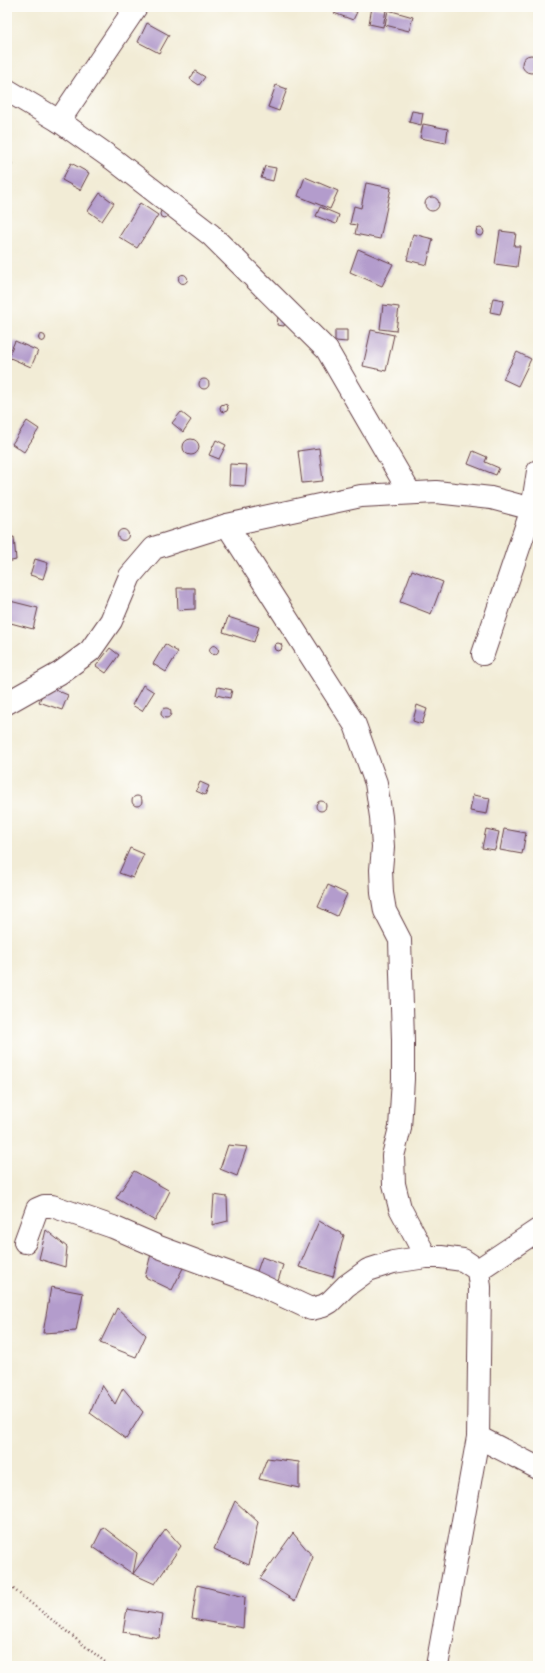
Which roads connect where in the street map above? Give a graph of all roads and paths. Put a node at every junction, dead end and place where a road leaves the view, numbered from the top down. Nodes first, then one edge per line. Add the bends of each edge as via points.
1 (136, 7) edge
2 (7, 90) edge
3 (59, 121) junction
4 (538, 472) edge
5 (410, 493) junction
6 (535, 510) edge
7 (227, 525) junction
8 (483, 654) dead end
9 (7, 703) edge
10 (538, 1230) edge
11 (25, 1242) dead end
12 (426, 1257) junction
13 (478, 1270) junction
14 (478, 1437) junction
15 (538, 1468) edge
16 (7, 1584) edge
17 (110, 1666) edge
18 (437, 1666) edge

1 - 3 street
2 - 3 street
3 - 5 street via 211,235 328,350
4 - 6 street
5 - 6 street via 436,492 491,498
5 - 7 street via 361,496
6 - 8 street
7 - 9 street via 154,548 130,576 111,621 90,651 60,673
7 - 12 street via 355,725 376,783 382,839 382,893 385,911 400,940 403,1078 400,1128 393,1156 394,1184 400,1208
10 - 13 street
11 - 12 street via 37,1209 52,1206 251,1281 311,1309 330,1302 368,1270 392,1262
12 - 13 street via 463,1260
13 - 14 street
14 - 15 street
14 - 18 street
16 - 17 path

